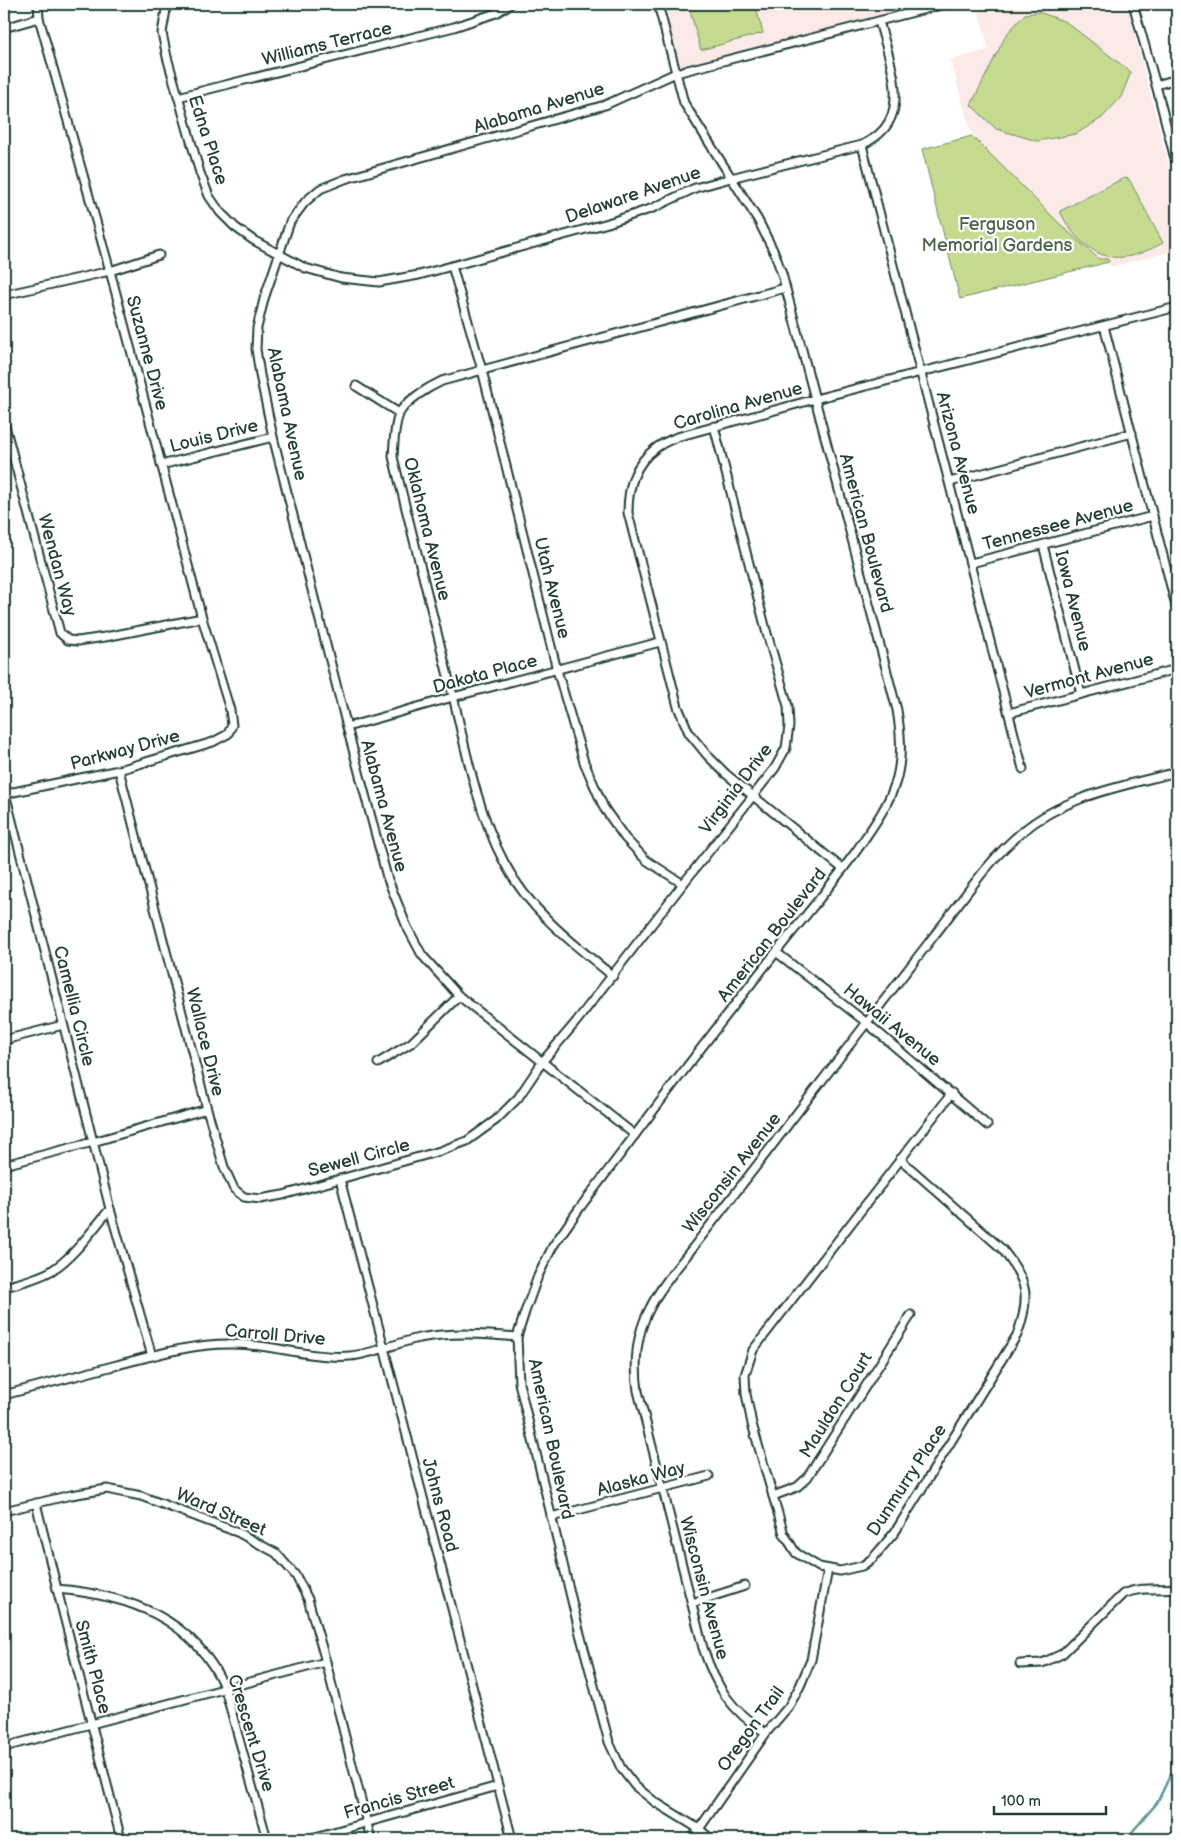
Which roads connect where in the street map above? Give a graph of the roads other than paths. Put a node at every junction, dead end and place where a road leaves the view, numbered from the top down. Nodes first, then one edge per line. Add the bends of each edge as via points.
1 (38, 4) edge
2 (167, 4) edge
3 (510, 4) edge
4 (658, 4) edge
5 (945, 4) edge
6 (1133, 4) edge
7 (39, 18) junction
8 (880, 21) junction
9 (4, 28) edge
10 (676, 73) junction
11 (1177, 79) edge
12 (1156, 85) junction
13 (178, 97) junction
14 (862, 145) junction
15 (1177, 167) edge
16 (732, 178) junction
17 (280, 254) junction
18 (159, 255) dead end
19 (452, 266) junction
20 (110, 271) junction
21 (785, 288) junction
22 (4, 296) edge
23 (1177, 307) edge
24 (1104, 326) junction
25 (482, 370) junction
26 (922, 373) junction
27 (356, 386) dead end
28 (815, 399) junction
29 (399, 413) junction
30 (4, 422) edge
31 (714, 426) junction
32 (1132, 433) junction
33 (273, 437) junction
34 (161, 465) junction
35 (950, 482) junction
36 (1152, 516) junction
37 (1043, 545) junction
38 (971, 563) junction
39 (1174, 584) edge
40 (1177, 610) edge
41 (202, 618) junction
42 (660, 642) junction
43 (1177, 669) edge
44 (557, 670) junction
45 (1081, 694) junction
46 (453, 697) junction
47 (230, 710) joint
48 (1009, 713) junction
49 (347, 727) junction
50 (1023, 769) dead end
51 (119, 770) junction
52 (1177, 772) edge
53 (4, 792) edge
54 (753, 796) junction
55 (843, 869) junction
56 (683, 884) junction
57 (776, 952) junction
58 (613, 976) junction
59 (459, 996) junction
60 (867, 1023) junction
61 (63, 1025) junction
62 (4, 1040) edge
63 (543, 1061) junction
64 (378, 1064) dead end
65 (952, 1094) junction
66 (207, 1109) junction
67 (987, 1125) dead end
68 (635, 1135) junction
69 (93, 1142) junction
70 (900, 1159) junction
71 (4, 1165) edge
72 (340, 1179) junction
73 (110, 1209) junction
74 (4, 1287) edge
75 (911, 1315) dead end
76 (517, 1337) junction
77 (384, 1347) junction
78 (152, 1356) junction
79 (4, 1395) edge
80 (709, 1476) dead end
81 (662, 1489) junction
82 (773, 1496) junction
83 (36, 1503) junction
84 (4, 1511) edge
85 (552, 1517) junction
86 (828, 1569) junction
87 (745, 1586) dead end
88 (1177, 1588) edge
89 (57, 1589) junction
90 (692, 1603) junction
91 (326, 1662) junction
92 (1020, 1664) dead end
93 (225, 1689) junction
94 (92, 1723) junction
95 (766, 1733) junction
96 (4, 1747) edge
97 (498, 1786) junction
98 (366, 1823) junction
99 (699, 1829) junction
100 (121, 1839) edge
101 (267, 1839) edge
102 (308, 1839) edge
103 (371, 1839) edge
104 (512, 1839) edge
105 (692, 1839) edge
106 (712, 1839) edge

1 - 7 street, Suzanne Drive
2 - 13 street, Edna Place via 162,33
3 - 13 street, Williams Terrace via 496,13 454,27
4 - 10 street, American Boulevard
5 - 8 street, Alabama Avenue
6 - 12 street
7 - 9 street
7 - 20 street, Suzanne Drive
8 - 10 street, Alabama Avenue
8 - 14 street, Delaware Avenue via 895,85 895,103 884,129
10 - 16 street, American Boulevard via 684,103
10 - 17 street, Alabama Avenue via 605,105 345,179 320,189 290,222
11 - 12 street
12 - 15 street
13 - 17 street, Edna Place via 200,172 220,212 253,240
14 - 16 street, Delaware Avenue
14 - 26 street, Arizona Avenue
16 - 19 street, Delaware Avenue via 695,188 652,208 608,223
16 - 21 street, American Boulevard via 775,254
17 - 19 street, Delaware Avenue via 305,268 341,278 378,282
17 - 33 street, Alabama Avenue via 264,299 256,349
18 - 20 street
19 - 25 street, Utah Avenue
20 - 22 street
20 - 34 street, Suzanne Drive
21 - 25 street
21 - 28 street, American Boulevard
23 - 24 street, Carolina Avenue
24 - 26 street, Carolina Avenue
24 - 32 street
25 - 29 street via 428,388
25 - 44 street, Utah Avenue
26 - 28 street, Carolina Avenue
26 - 35 street, Arizona Avenue
27 - 29 street
28 - 31 street, Carolina Avenue
28 - 55 street, American Boulevard via 897,710 901,736 901,761 884,809
29 - 46 street, Oklahoma Avenue via 393,457
30 - 41 street, Wendan Way via 60,633 68,640 78,641
31 - 42 street, Carolina Avenue via 677,437 656,448 637,468 628,492 628,513
31 - 54 street, Virginia Drive via 788,706 786,748
32 - 35 street
32 - 36 street
33 - 34 street, Louis Drive
33 - 49 street, Alabama Avenue
34 - 41 street, Suzanne Drive
35 - 38 street, Arizona Avenue
36 - 37 street, Tennessee Avenue
36 - 39 street
37 - 38 street, Tennessee Avenue
37 - 45 street, Iowa Avenue
38 - 48 street, Arizona Avenue
39 - 40 street
41 - 47 street, Suzanne Drive
42 - 44 street, Dakota Place
42 - 54 street, Carolina Avenue via 678,707 689,733 726,774
43 - 45 street, Vermont Avenue
44 - 46 street, Dakota Place
44 - 56 street, Utah Avenue via 584,762 604,808 625,838 646,860
45 - 48 street, Vermont Avenue
46 - 49 street, Dakota Place
46 - 58 street, Oklahoma Avenue via 486,820 504,862 537,909
47 - 51 street, Parkway Drive via 232,725 228,734 213,742
48 - 50 street, Arizona Avenue
49 - 59 street, Alabama Avenue via 387,877 407,927 422,954
51 - 53 street, Parkway Drive
51 - 66 street, Wallace Drive
52 - 60 street, Wisconsin Avenue via 1081,798 1059,807 1022,832 995,858
53 - 61 street, Camellia Circle
54 - 55 street, Carolina Avenue
54 - 56 street, Virginia Drive
55 - 57 street, American Boulevard
56 - 58 street, Virginia Drive
57 - 60 street, Hawaii Avenue
57 - 68 street, American Boulevard
58 - 63 street, Virginia Drive
59 - 63 street, Alabama Avenue
59 - 64 street via 411,1043
60 - 65 street, Hawaii Avenue
60 - 81 street, Wisconsin Avenue via 650,1308 641,1331 635,1369
61 - 62 street
61 - 69 street, Camellia Circle
63 - 68 street, Alabama Avenue
63 - 72 street, Sewell Circle via 518,1098 496,1120 467,1140 430,1154
65 - 67 street, Hawaii Avenue
65 - 70 street, Dunmurry Place
66 - 69 street, Wallace Drive
66 - 72 street, Sewell Circle via 224,1166 234,1189 244,1197 260,1199 283,1195
68 - 76 street, American Boulevard via 553,1246 538,1276
69 - 71 street
69 - 73 street
70 - 82 street, Dunmurry Place via 753,1350 745,1375 746,1394
70 - 86 street, Dunmurry Place via 1002,1249 1016,1266 1024,1284 1027,1303 1017,1335 895,1532 862,1566 840,1571
72 - 77 street, Johns Road
73 - 74 street via 53,1270
73 - 78 street
75 - 82 street, Mauldon Court via 807,1478 797,1487
76 - 77 street, Carroll Drive via 453,1333
76 - 85 street, American Boulevard via 519,1383
77 - 78 street, Carroll Drive via 348,1356 232,1344
77 - 97 street, Johns Road
78 - 79 street, Carroll Drive
80 - 81 street, Alaska Way
81 - 85 street, Alaska Way
81 - 90 street, Wisconsin Avenue
82 - 86 street, Dunmurry Place via 784,1534 796,1554
83 - 84 street, Ward Street
83 - 89 street, Smith Place
83 - 91 street, Ward Street via 107,1489 125,1492 258,1542 276,1552 296,1576 308,1599
85 - 99 street, American Boulevard via 609,1742 621,1768 635,1786 655,1802
86 - 95 street, Oregon Trail via 811,1660 788,1706
87 - 90 street
88 - 92 street via 1136,1589 1123,1594 1062,1654 1042,1663
89 - 93 street, Crescent Drive via 114,1597 165,1619 186,1634 206,1656
89 - 94 street, Smith Place
90 - 95 street, Wisconsin Avenue via 703,1648 722,1693
91 - 93 street
91 - 98 street, Ward Street
93 - 94 street
93 - 101 street, Crescent Drive
94 - 96 street
94 - 100 street, Smith Place
95 - 99 street, Oregon Trail
97 - 98 street, Francis Street
97 - 104 street, Johns Road
98 - 102 street, Francis Street
98 - 103 street, Ward Street
99 - 105 street, Oregon Trail
99 - 106 street, American Boulevard

